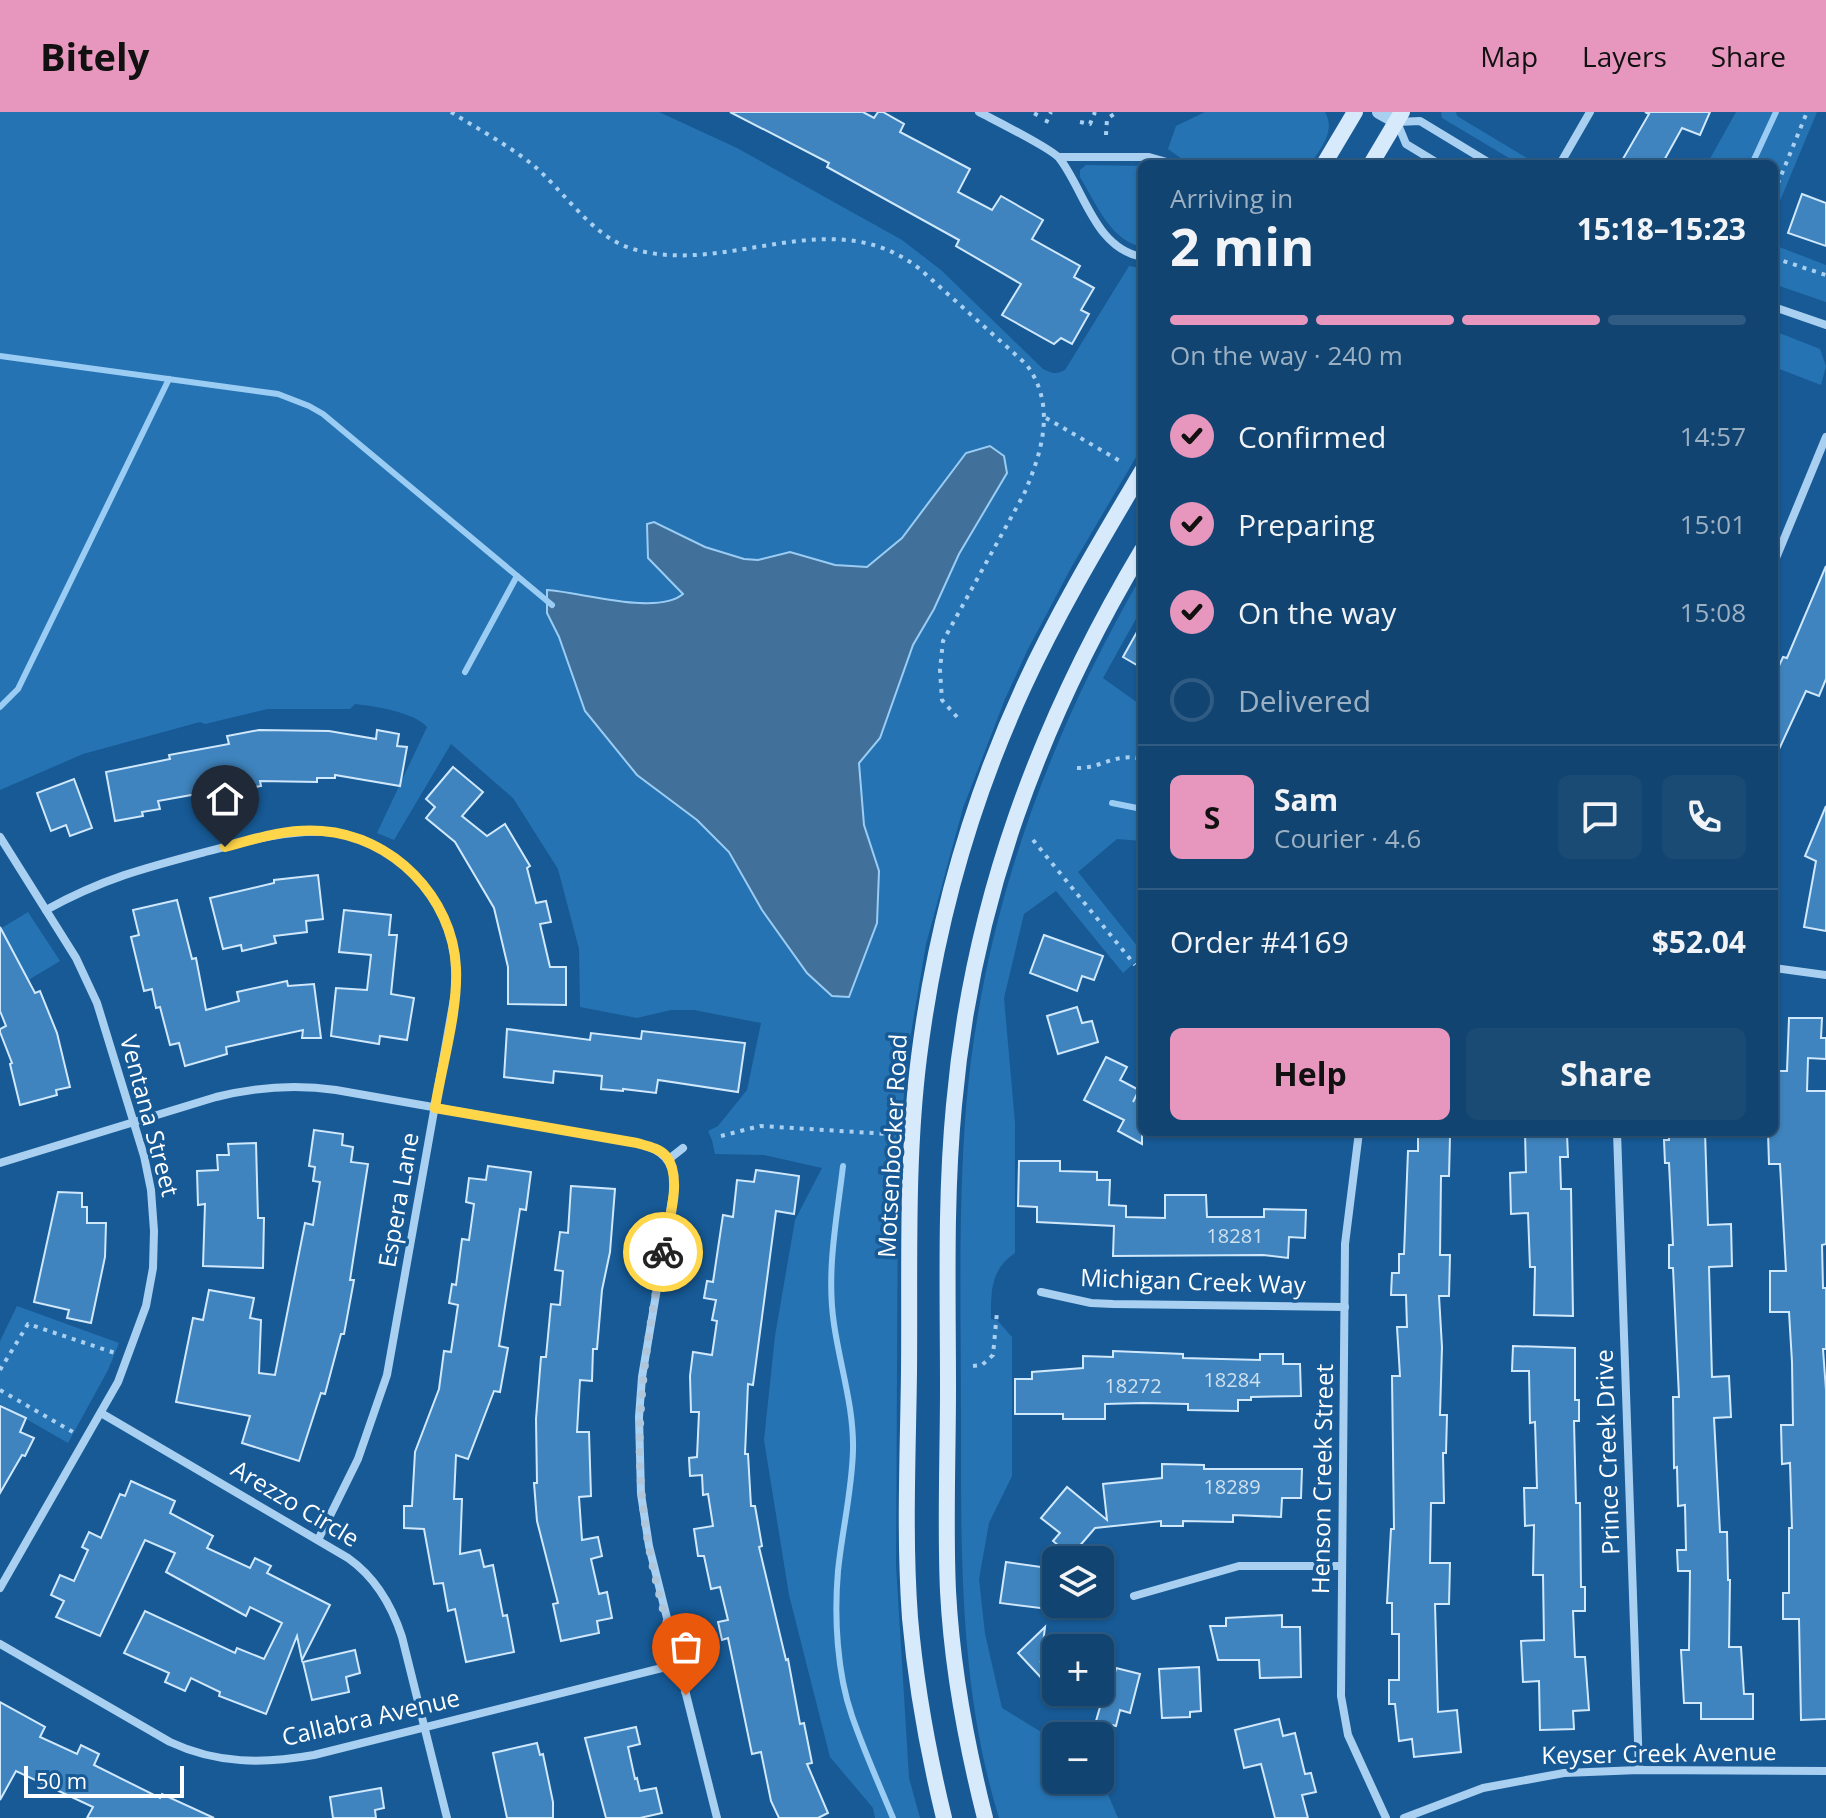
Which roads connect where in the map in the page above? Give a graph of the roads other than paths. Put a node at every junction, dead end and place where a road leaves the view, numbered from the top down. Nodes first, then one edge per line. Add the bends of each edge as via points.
1 (979, 112) edge
2 (1355, 112) edge
3 (1379, 112) edge
4 (1590, 112) edge
5 (1399, 117) edge
6 (1059, 157) junction
7 (1160, 160) edge
8 (1326, 160) edge
9 (1373, 160) edge
10 (1432, 160) edge
11 (1484, 160) edge
12 (1562, 160) edge
13 (1138, 256) edge
14 (1778, 308) edge
15 (1826, 325) edge
16 (1826, 437) edge
17 (1138, 478) edge
18 (1778, 553) edge
19 (1138, 557) edge
20 (0, 837) edge
21 (46, 910) junction
22 (1778, 969) edge
23 (1826, 975) edge
24 (435, 1108) junction
25 (134, 1122) junction
26 (1359, 1136) edge
27 (1617, 1136) edge
28 (683, 1148) dead end
29 (669, 1159) junction
30 (0, 1163) edge
31 (1041, 1292) dead end
32 (1345, 1307) junction
33 (101, 1413) junction
34 (318, 1540) junction
35 (1342, 1566) junction
36 (0, 1588) edge
37 (1134, 1596) dead end
38 (0, 1644) edge
39 (678, 1664) junction
40 (425, 1727) junction
41 (1639, 1770) junction
42 (1826, 1771) edge
43 (447, 1818) edge
44 (717, 1818) edge
45 (944, 1818) edge
46 (985, 1818) edge
47 (1386, 1818) edge
48 (1404, 1818) edge

1 - 6 street
2 - 8 main road
3 - 5 street
4 - 12 street
5 - 9 main road
5 - 10 street via 1406,144
5 - 11 street via 1420,121
6 - 7 street
6 - 13 street via 1107,238
14 - 15 street
16 - 18 street
17 - 45 main road, Motsenbocker Road via 1070,594 1004,732 952,888 924,1024 910,1194 908,1565 921,1707
19 - 46 main road via 1088,645 1020,800 983,926 958,1067 948,1210 947,1564 959,1698
20 - 21 street, Ventana Street
21 - 24 street, Espera Lane via 130,871 275,834 322,831 378,847 431,895 454,951 455,993
21 - 25 street, Ventana Street via 97,1003
22 - 23 street
24 - 25 street via 336,1090 277,1087 216,1097
24 - 29 street via 637,1143
24 - 34 street, Espera Lane via 387,1375 349,1481
25 - 30 street
25 - 33 street, Ventana Street via 151,1190 153,1268 133,1346
26 - 32 street, Henson Creek Street via 1346,1237
27 - 41 street, Prince Creek Drive
28 - 29 street
29 - 39 street via 674,1188 645,1348 639,1442 646,1531
31 - 32 street, Michigan Creek Way via 1091,1303
32 - 35 street, Henson Creek Street
33 - 34 street, Arezzo Circle
33 - 36 street, Ventana Street
34 - 40 street, Arezzo Circle via 356,1564 386,1600 402,1637
35 - 37 street via 1239,1566
35 - 47 street, Henson Creek Street via 1342,1709 1353,1748
38 - 40 street, Callabra Avenue via 170,1742 224,1760 296,1758
39 - 40 street, Callabra Avenue
39 - 44 street
40 - 43 street, Arezzo Circle
41 - 42 street, Keyser Creek Avenue
41 - 48 street, Keyser Creek Avenue via 1510,1781

